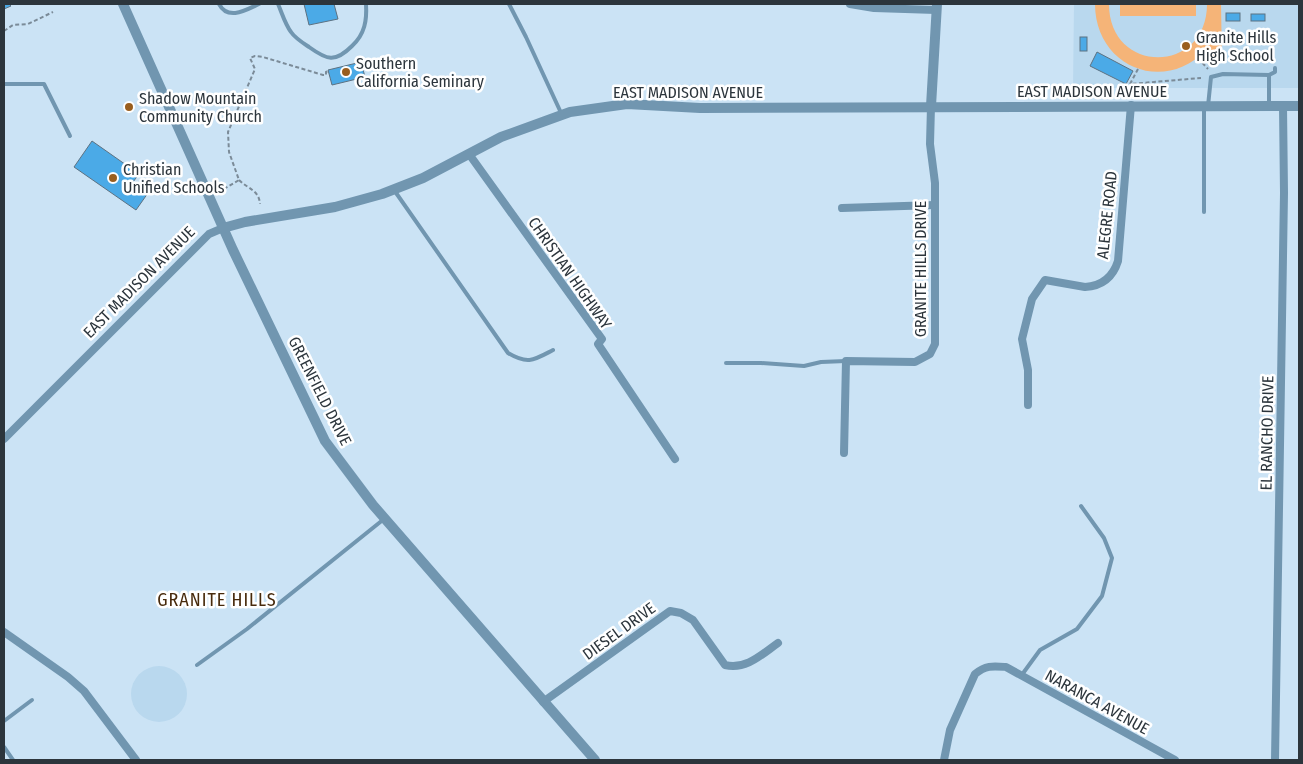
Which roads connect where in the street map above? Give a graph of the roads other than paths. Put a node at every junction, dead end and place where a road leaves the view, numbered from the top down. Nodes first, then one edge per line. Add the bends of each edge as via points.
1 (122, 4) edge
2 (219, 4) edge
3 (259, 4) edge
4 (278, 4) edge
5 (366, 4) edge
6 (509, 4) edge
7 (850, 4) edge
8 (936, 7) edge
9 (1276, 68) dead end
10 (1269, 75) junction
11 (4, 84) edge
12 (1131, 105) junction
13 (931, 106) junction
14 (1206, 106) junction
15 (1268, 106) junction
16 (1283, 106) junction
17 (1299, 106) edge
18 (562, 115) junction
19 (70, 136) dead end
20 (469, 154) junction
21 (394, 190) junction
22 (935, 205) junction
23 (842, 208) dead end
24 (1204, 212) dead end
25 (223, 228) junction
26 (553, 350) dead end
27 (846, 361) junction
28 (726, 363) dead end
29 (1028, 405) dead end
30 (4, 439) edge
31 (844, 453) dead end
32 (675, 459) dead end
33 (1081, 506) dead end
34 (384, 519) junction
35 (4, 632) edge
36 (778, 643) dead end
37 (197, 665) dead end
38 (1021, 676) junction
39 (32, 700) dead end
40 (543, 702) junction
41 (4, 721) edge
42 (4, 747) edge
43 (13, 760) edge
44 (136, 760) edge
45 (595, 760) edge
46 (944, 760) edge
47 (1175, 760) edge
48 (1276, 760) edge

1 - 25 street, GREENFIELD DRIVE
2 - 3 lane via 226,12 234,14
4 - 5 lane via 291,32 328,58 341,55 357,42 366,23
6 - 18 lane
7 - 8 street via 874,8
8 - 13 street, GRANITE HILLS DRIVE
9 - 10 lane
10 - 14 lane via 1224,74 1211,77
10 - 15 lane
11 - 19 lane via 44,84
12 - 13 street, EAST MADISON AVENUE
12 - 14 street, EAST MADISON AVENUE
12 - 29 street, ALEGRE ROAD via 1116,267 1108,278 1092,286 1045,280 1032,299 1022,339 1028,370
13 - 18 street, EAST MADISON AVENUE via 700,108 627,104
13 - 22 street, GRANITE HILLS DRIVE via 930,144
14 - 15 street, EAST MADISON AVENUE
14 - 24 lane
15 - 16 street, EAST MADISON AVENUE
16 - 17 street, EAST MADISON AVENUE
16 - 48 street, EL RANCHO DRIVE
18 - 20 street, EAST MADISON AVENUE via 501,137
20 - 21 street, EAST MADISON AVENUE
20 - 32 street, CHRISTIAN HIGHWAY via 602,339 598,344
21 - 25 street, EAST MADISON AVENUE via 334,206
21 - 26 lane via 508,353 532,361
22 - 23 street
22 - 27 street, GRANITE HILLS DRIVE via 935,344 930,354 915,362
25 - 30 street, EAST MADISON AVENUE via 209,234
25 - 34 street, GREENFIELD DRIVE via 325,441
27 - 28 lane via 804,366
27 - 31 street
33 - 38 lane via 1104,538 1112,558 1102,596 1077,629 1040,650
34 - 37 lane
34 - 40 street, GREENFIELD DRIVE
35 - 44 street via 84,691
36 - 40 street, DIESEL DRIVE via 745,666 725,665 692,620 670,611
38 - 46 street, NARANCA AVENUE via 1006,667 991,665 976,674 950,730
38 - 47 street, NARANCA AVENUE
39 - 41 lane
40 - 45 street, GREENFIELD DRIVE
42 - 43 lane

